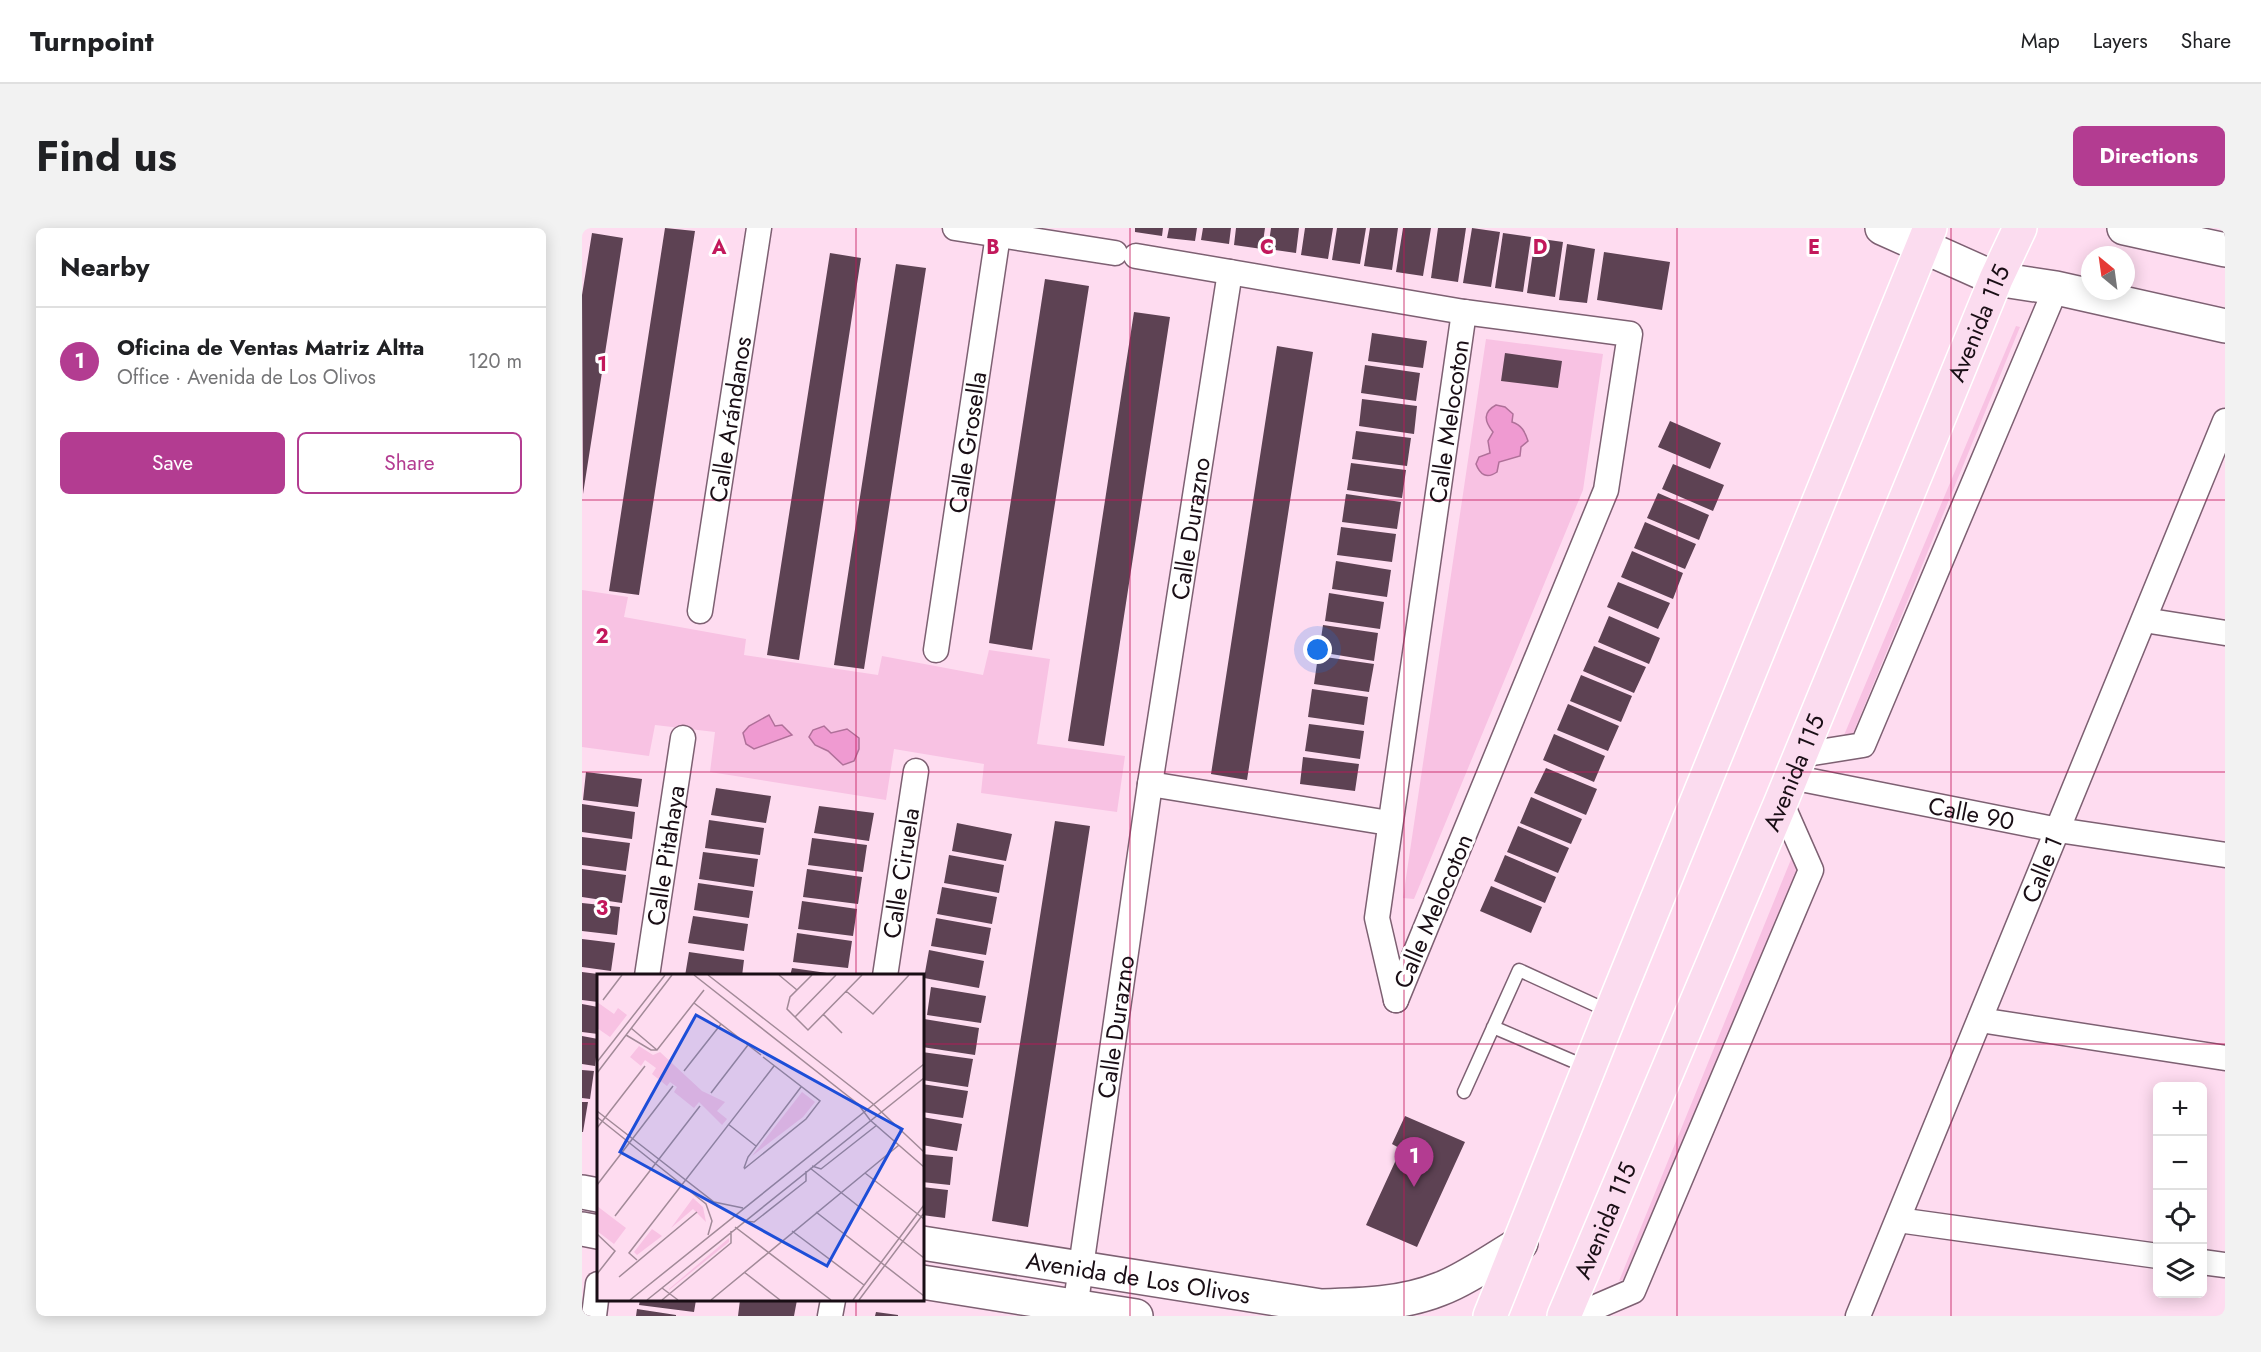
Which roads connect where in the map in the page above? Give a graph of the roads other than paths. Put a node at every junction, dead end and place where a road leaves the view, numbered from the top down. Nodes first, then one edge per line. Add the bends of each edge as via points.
1 (759, 228) edge
2 (956, 228) edge
3 (1882, 228) edge
4 (2020, 228) edge
5 (2124, 228) edge
6 (998, 235) junction
7 (1927, 237) edge
8 (2225, 250) edge
9 (1230, 272) junction
10 (1996, 279) junction
11 (2056, 288) junction
12 (1464, 312) junction
13 (2225, 326) edge
14 (2225, 421) edge
15 (700, 611) dead end
16 (2144, 620) junction
17 (2225, 633) edge
18 (936, 650) dead end
19 (683, 738) dead end
20 (916, 771) dead end
21 (1790, 778) junction
22 (1150, 784) junction
23 (1389, 823) junction
24 (2058, 830) junction
25 (2225, 855) edge
26 (647, 974) edge
27 (885, 974) edge
28 (1604, 1009) dead end
29 (1980, 1020) junction
30 (1494, 1027) junction
31 (2225, 1058) edge
32 (1590, 1068) junction
33 (1464, 1092) dead end
34 (582, 1192) edge
35 (597, 1195) edge
36 (1898, 1220) junction
37 (582, 1229) edge
38 (597, 1232) edge
39 (1521, 1243) junction
40 (924, 1244) edge
41 (2153, 1255) edge
42 (2207, 1263) edge
43 (2225, 1265) edge
44 (1080, 1267) junction
45 (924, 1282) edge
46 (597, 1292) edge
47 (833, 1301) edge
48 (1075, 1311) edge
49 (1321, 1311) edge
50 (594, 1316) edge
51 (830, 1316) edge
52 (1136, 1316) edge
53 (1490, 1316) edge
54 (1564, 1316) edge
55 (1575, 1316) edge
56 (1858, 1316) edge

1 - 15 street, Calle Arándanos
2 - 6 street
3 - 7 street
4 - 10 main road, Avenida 115
5 - 8 street
6 - 9 street
6 - 18 street, Calle Grosella
7 - 10 street
7 - 32 main road
9 - 12 street
9 - 22 street, Calle Durazno
10 - 11 street
10 - 21 main road, Avenida 115
11 - 13 street
11 - 21 street via 1863,745
12 - 23 street, Calle Melocoton
12 - 23 street, Calle Melocoton via 1630,334 1606,490 1396,1000 1377,918
14 - 16 street, Calle 1
16 - 17 street
16 - 24 street, Calle 1
19 - 26 street, Calle Pitahaya
20 - 27 street, Calle Ciruela
21 - 24 street, Calle 90
21 - 54 main road, Avenida 115
21 - 55 street via 1811,870 1634,1291
22 - 23 street
22 - 44 street, Calle Durazno
24 - 25 street, Calle 90
24 - 29 street, Calle 1
28 - 30 lane via 1519,970
29 - 31 street
29 - 36 street, Calle 1
30 - 32 lane
30 - 33 lane
32 - 39 main road
34 - 35 street
36 - 41 street
36 - 56 street, Calle 1
37 - 38 street
39 - 49 street, Avenida de Los Olivos via 1443,1289 1412,1299
39 - 53 main road
40 - 44 street, Avenida de Los Olivos
42 - 43 street
44 - 48 street, Calle Durazno
44 - 49 street, Avenida de Los Olivos
45 - 48 street, Avenida de Los Olivos
46 - 50 street
47 - 51 street
48 - 52 street, Avenida de Los Olivos

